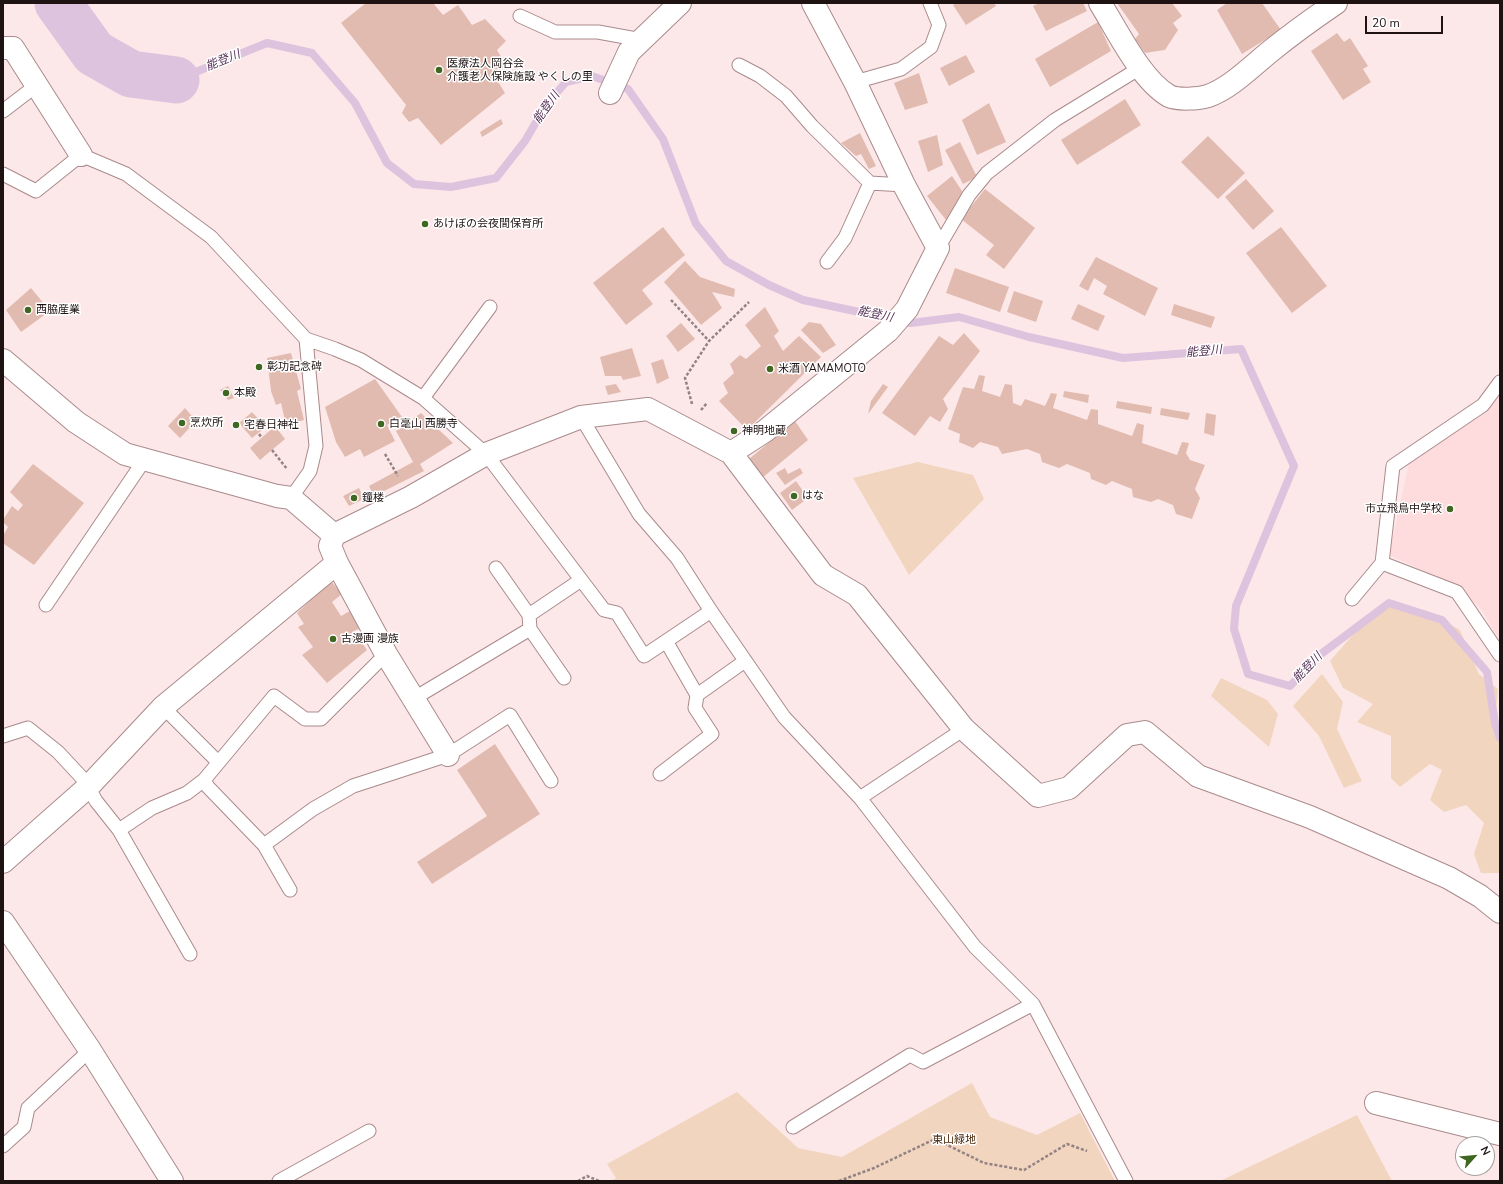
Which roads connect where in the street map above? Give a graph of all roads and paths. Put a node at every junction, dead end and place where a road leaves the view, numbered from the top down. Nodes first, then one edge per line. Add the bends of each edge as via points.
1 (680, 3) edge
2 (813, 3) edge
3 (930, 3) edge
4 (1100, 3) edge
5 (1336, 3) edge
6 (520, 16) dead end
7 (636, 46) junction
8 (3, 48) edge
9 (739, 65) dead end
10 (1140, 68) junction
11 (855, 82) junction
12 (37, 85) junction
13 (610, 93) dead end
14 (3, 111) edge
15 (81, 155) junction
16 (3, 174) edge
17 (870, 183) junction
18 (904, 185) junction
19 (938, 248) junction
20 (827, 262) dead end
21 (671, 300) dead end
22 (749, 302) dead end
23 (490, 307) dead end
24 (306, 339) junction
25 (709, 341) junction
26 (3, 360) edge
27 (1500, 382) edge
28 (422, 398) junction
29 (694, 411) dead end
30 (581, 417) junction
31 (259, 434) dead end
32 (262, 438) dead end
33 (272, 450) dead end
34 (731, 453) junction
35 (486, 454) junction
36 (145, 459) junction
37 (285, 466) dead end
38 (291, 498) junction
39 (334, 535) junction
40 (337, 563) junction
41 (1382, 563) junction
42 (496, 568) dead end
43 (581, 580) junction
44 (1352, 599) dead end
45 (46, 605) dead end
46 (711, 611) junction
47 (529, 616) junction
48 (530, 629) junction
49 (666, 641) junction
50 (386, 654) junction
51 (1500, 655) edge
52 (745, 661) junction
53 (564, 678) dead end
54 (697, 695) junction
55 (413, 699) junction
56 (162, 707) junction
57 (964, 729) junction
58 (3, 736) edge
59 (448, 756) junction
60 (218, 762) junction
61 (660, 774) dead end
62 (204, 780) junction
63 (551, 781) dead end
64 (88, 787) junction
65 (860, 798) junction
66 (119, 830) junction
67 (264, 845) junction
68 (3, 862) edge
69 (290, 890) dead end
70 (1500, 912) edge
71 (3, 922) edge
72 (190, 954) dead end
73 (1033, 1004) junction
74 (90, 1050) junction
75 (1376, 1103) dead end
76 (793, 1127) dead end
77 (370, 1131) dead end
78 (1500, 1134) edge
79 (3, 1146) edge
80 (1114, 1159) junction
81 (172, 1181) edge
82 (279, 1181) edge
83 (578, 1181) edge
84 (599, 1181) edge
85 (839, 1181) edge
86 (1126, 1181) edge

1 - 7 street
2 - 11 street
3 - 11 lane via 939,25 931,47 901,69
4 - 10 street
5 - 10 street via 1223,88 1207,96 1190,99 1170,96 1156,86
6 - 7 lane via 555,32 598,32
7 - 13 street
8 - 12 street via 13,48
9 - 17 lane via 760,76 786,96 812,126
10 - 19 lane via 1055,120 987,173 968,195
11 - 18 street
12 - 14 lane
12 - 15 street
15 - 16 lane via 36,191
15 - 24 lane via 126,174 211,237
17 - 18 lane
17 - 20 lane via 845,238
18 - 19 street
19 - 34 street via 906,309 888,331 765,431
21 - 25 path
22 - 25 path
23 - 28 lane
24 - 28 lane via 361,360
24 - 38 lane via 316,446 310,470
25 - 29 path via 685,378
26 - 36 street via 76,422 125,454
27 - 41 lane via 1483,405 1393,466
28 - 35 lane
30 - 34 street via 648,409
30 - 35 street
30 - 46 lane via 639,514 677,558
31 - 32 path
33 - 37 path
34 - 57 street via 823,575 857,595
35 - 39 street via 411,497
35 - 43 lane
36 - 38 street
36 - 45 lane
38 - 39 street
39 - 40 street via 330,546
40 - 50 street
40 - 56 street
41 - 44 lane
41 - 51 lane via 1457,592
42 - 47 lane
43 - 47 lane
43 - 49 lane via 604,610 618,613 644,656
46 - 49 lane
46 - 52 lane
47 - 48 lane
48 - 53 lane
48 - 55 lane
49 - 54 lane
50 - 55 street
50 - 60 lane via 321,719 305,719 274,696
52 - 54 lane
52 - 65 lane via 784,718
54 - 61 lane via 695,708 712,734
55 - 59 street
56 - 60 lane
56 - 64 street
57 - 65 lane
57 - 70 street via 1038,796 1069,788 1127,735 1145,732 1198,776 1310,817 1449,878 1480,896
58 - 64 lane via 28,728 58,752
59 - 63 lane via 510,715
59 - 67 lane via 353,786 313,808
60 - 62 lane
62 - 66 lane via 187,793 152,808
62 - 67 lane
64 - 66 lane
64 - 68 street
65 - 73 lane via 975,948
66 - 72 lane
67 - 69 lane
71 - 74 street
73 - 76 lane via 923,1062 910,1054
73 - 80 lane
74 - 79 lane via 28,1108 24,1127
74 - 81 street
75 - 78 street
77 - 82 lane
80 - 85 path via 1067,1144 1024,1170 984,1163 935,1139 874,1168
80 - 86 lane
83 - 84 path via 588,1176

